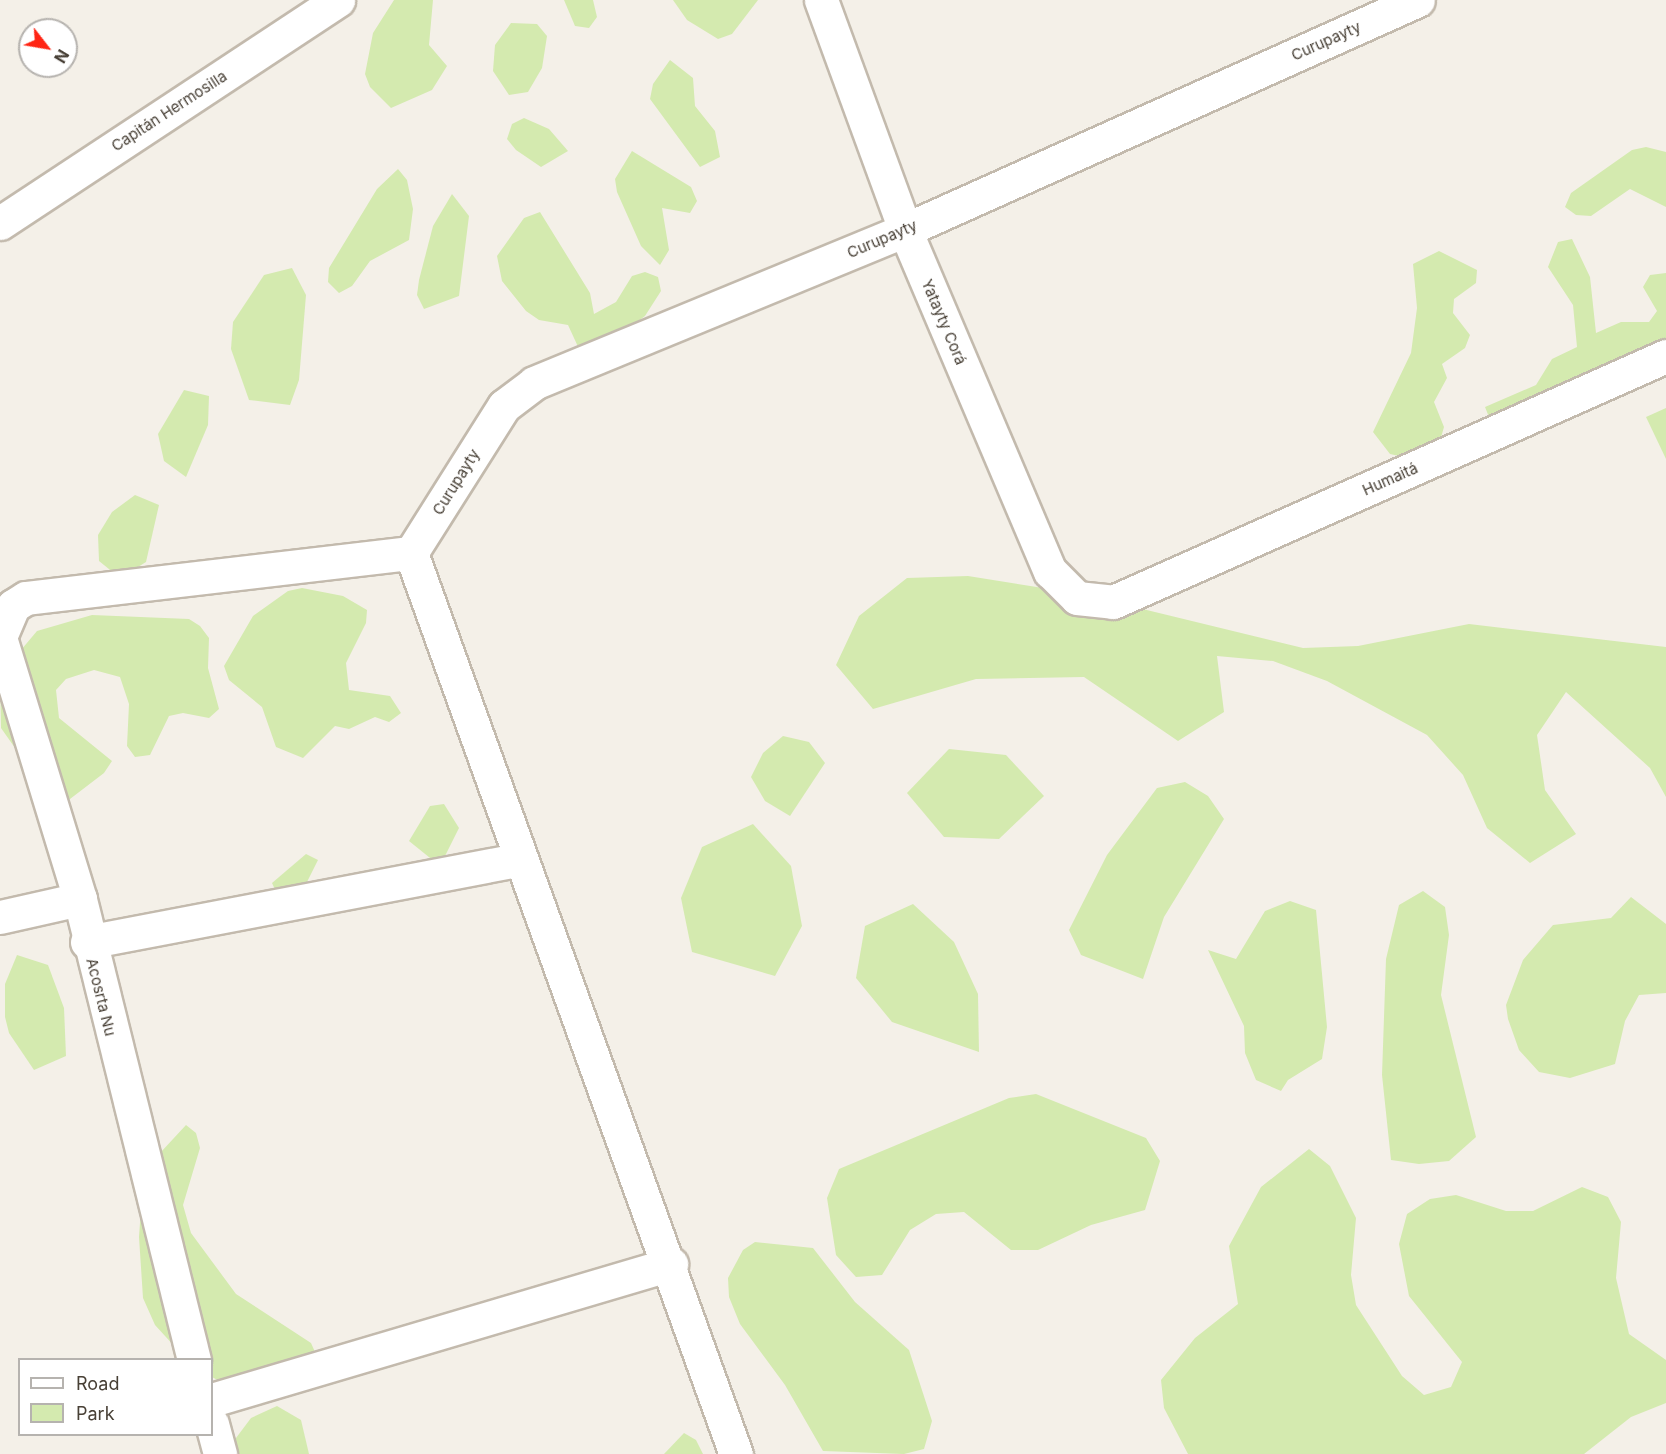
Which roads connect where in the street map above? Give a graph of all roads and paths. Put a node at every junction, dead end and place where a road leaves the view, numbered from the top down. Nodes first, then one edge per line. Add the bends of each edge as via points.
1 (338, 0) edge
2 (821, 0) edge
3 (1418, 0) edge
4 (0, 223) edge
5 (905, 230) junction
6 (1666, 356) edge
7 (411, 553) junction
8 (1113, 602) joint
9 (0, 637) edge
10 (518, 860) junction
11 (80, 899) junction
12 (0, 917) edge
13 (87, 942) junction
14 (671, 1264) junction
15 (194, 1358) edge
16 (213, 1400) edge
17 (213, 1428) edge
18 (220, 1454) edge
19 (736, 1454) edge

1 - 4 street, Capitán Hermosilla
2 - 5 street, Yatayty Corá
3 - 5 street, Curupayty
5 - 7 street, Curupayty via 534,383 504,406
5 - 8 street, Yatayty Corá via 1050,571 1077,598
6 - 8 street, Humaitá
7 - 9 street via 26,598 13,606
7 - 10 street
9 - 11 street, Acosrta Nu
10 - 13 street
10 - 14 street
11 - 12 street
11 - 13 street, Acosrta Nu
13 - 15 street, Acosrta Nu
14 - 16 street
14 - 19 street
17 - 18 street

